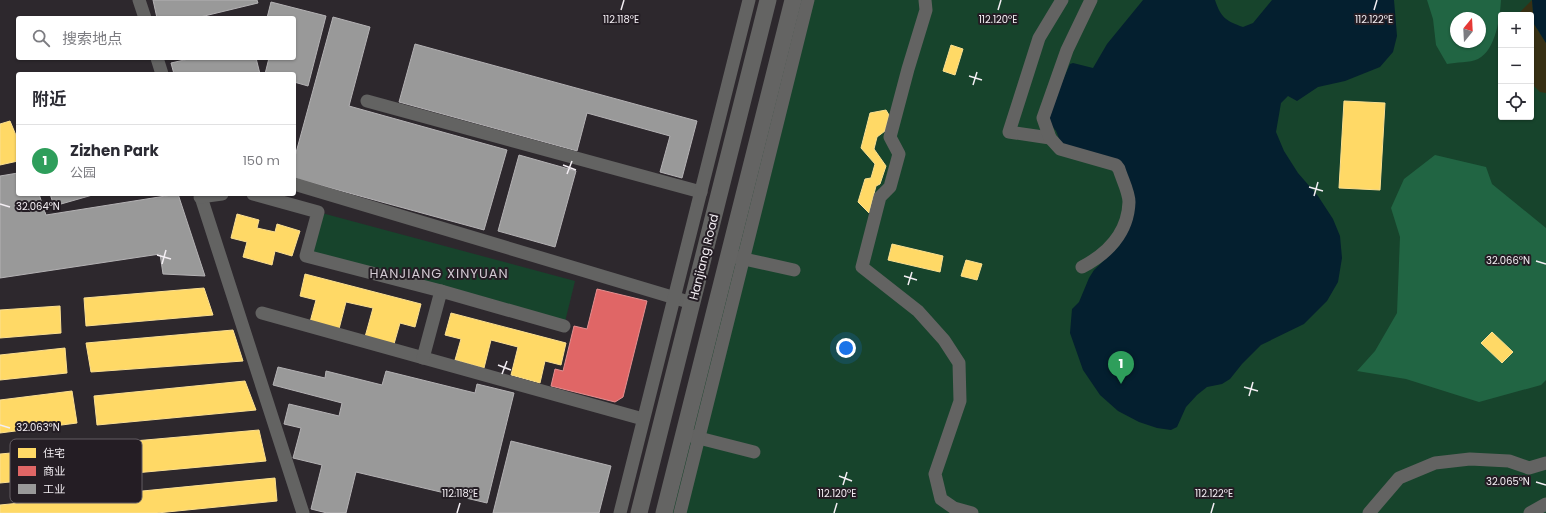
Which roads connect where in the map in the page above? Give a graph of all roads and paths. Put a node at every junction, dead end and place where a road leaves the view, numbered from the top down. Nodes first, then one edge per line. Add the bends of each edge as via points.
1 (139, 0) edge
2 (749, 0) edge
3 (768, 0) edge
4 (793, 0) edge
5 (808, 0) edge
6 (925, 0) edge
7 (1062, 0) edge
8 (1091, 0) edge
9 (144, 16) edge
10 (158, 60) edge
11 (161, 72) edge
12 (367, 101) dead end
13 (1050, 138) junction
14 (296, 185) edge
15 (701, 192) junction
16 (200, 196) edge
17 (260, 196) edge
18 (736, 257) junction
19 (1082, 267) dead end
20 (794, 270) dead end
21 (441, 291) junction
22 (674, 298) junction
23 (692, 303) junction
24 (262, 313) dead end
25 (564, 326) dead end
26 (423, 358) junction
27 (643, 419) junction
28 (691, 436) junction
29 (754, 452) dead end
30 (1546, 463) edge
31 (1546, 504) edge
32 (303, 513) edge
33 (620, 513) edge
34 (639, 513) edge
35 (664, 513) edge
36 (680, 513) edge
37 (972, 513) edge
38 (1369, 513) edge
39 (1530, 513) edge

1 - 9 street
2 - 15 street
3 - 23 main road, Hanjiang Road
4 - 18 main road, Hanjiang Road
5 - 18 street
6 - 37 street via 926,10 890,137 899,154 890,187 880,197 862,267 918,311 944,340 959,363 960,401 935,474 941,499 954,508
7 - 13 street via 1039,38 1009,132
8 - 13 street via 1067,50 1043,118
10 - 11 street
12 - 15 street
13 - 19 street via 1064,150 1116,165 1129,201 1125,226 1112,246 1097,259
14 - 22 street
15 - 22 street
16 - 32 street
17 - 21 street via 318,212 306,256
18 - 20 street
18 - 28 main road, Hanjiang Road
21 - 25 street
21 - 26 street
22 - 23 street
22 - 27 street
23 - 34 main road, Hanjiang Road
24 - 26 street
26 - 27 street
27 - 33 street
28 - 29 street
28 - 35 main road, Hanjiang Road
28 - 36 street
30 - 38 street via 1529,468 1509,461 1435,462 1399,478
31 - 39 street

